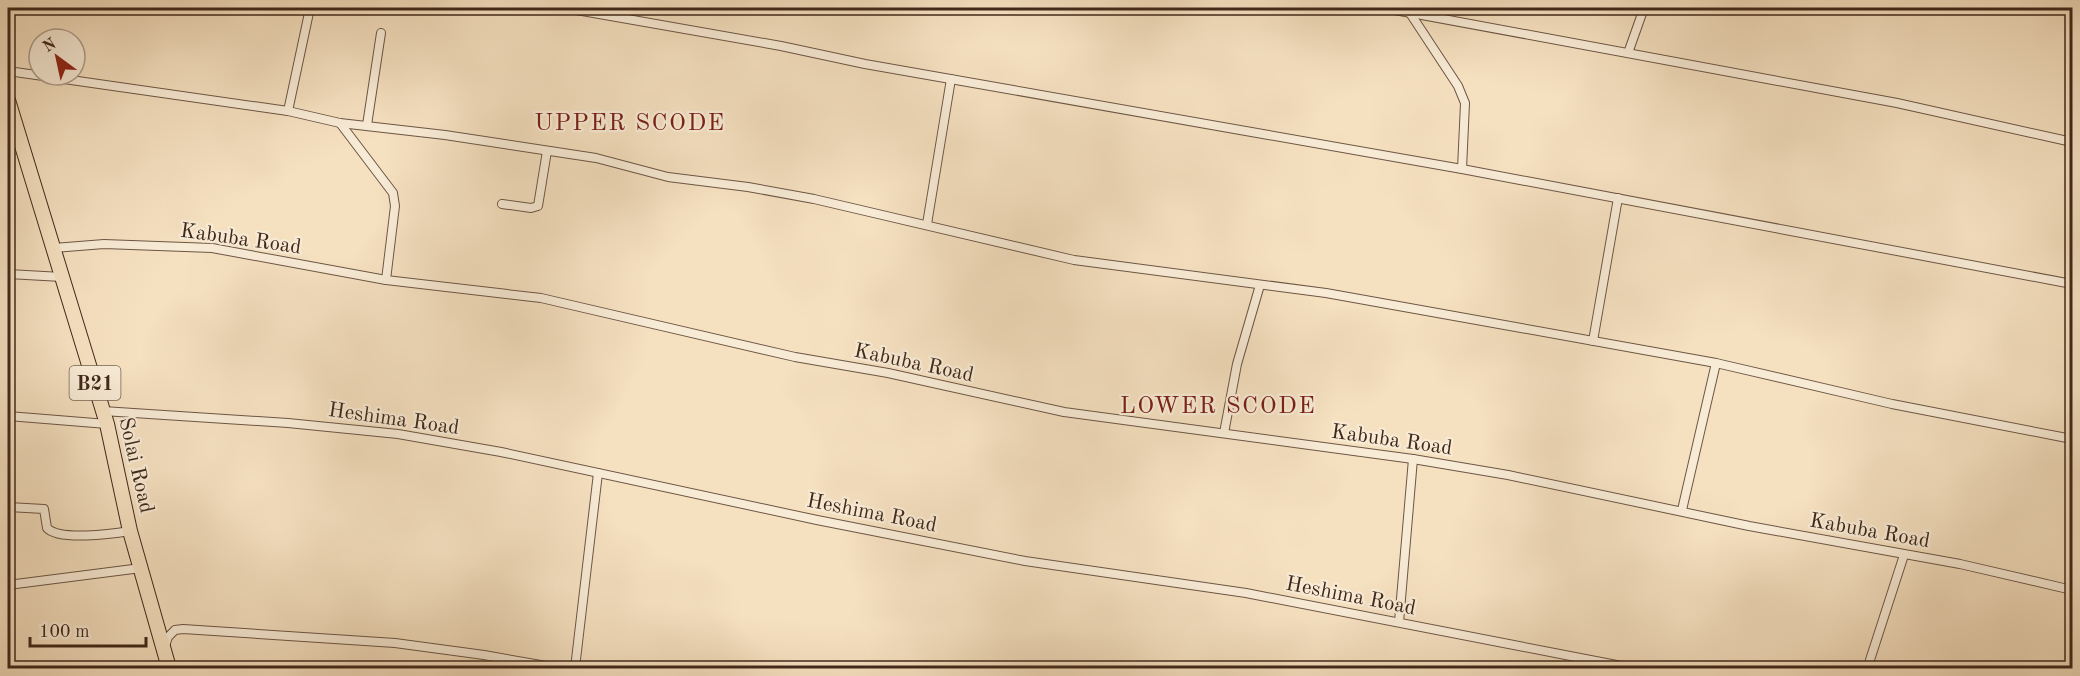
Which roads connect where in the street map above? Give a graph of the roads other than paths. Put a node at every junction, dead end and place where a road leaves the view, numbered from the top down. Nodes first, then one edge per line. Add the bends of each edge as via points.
1 (310, 8) edge
2 (564, 8) edge
3 (1384, 8) edge
4 (1644, 8) edge
5 (1410, 13) junction
6 (381, 33) dead end
7 (1628, 53) junction
8 (8, 71) edge
9 (951, 80) junction
10 (8, 100) edge
11 (288, 111) junction
12 (340, 123) junction
13 (368, 125) junction
14 (12, 134) edge
15 (2073, 142) edge
16 (547, 151) junction
17 (1462, 169) junction
18 (1618, 198) junction
19 (502, 204) dead end
20 (927, 224) junction
21 (54, 248) junction
22 (8, 274) edge
23 (62, 278) junction
24 (386, 280) junction
25 (2073, 284) edge
26 (1260, 285) junction
27 (1593, 341) junction
28 (1716, 363) junction
29 (8, 416) edge
30 (105, 417) junction
31 (1224, 433) junction
32 (2073, 439) edge
33 (1413, 459) junction
34 (598, 473) junction
35 (8, 507) edge
36 (1682, 510) junction
37 (130, 531) junction
38 (1904, 555) junction
39 (141, 568) junction
40 (8, 585) edge
41 (2073, 590) edge
42 (1399, 622) junction
43 (164, 651) junction
44 (1869, 663) dead end
45 (169, 669) edge
46 (558, 669) edge
47 (575, 669) edge
48 (1632, 669) edge

1 - 11 street
2 - 9 street
3 - 5 street
4 - 7 street
5 - 7 street
5 - 17 street via 1466,103
6 - 13 street
7 - 15 street via 1897,103
8 - 11 street
9 - 17 street
9 - 20 street
10 - 14 highway, Solai Road / B21
11 - 12 street
12 - 13 street
12 - 24 street via 393,193 395,206
13 - 16 street
14 - 21 highway, Solai Road / B21
16 - 19 street via 538,206
16 - 20 street via 596,158 668,177 814,199
17 - 18 street
18 - 25 street
18 - 27 street
20 - 26 street via 1074,260
21 - 23 highway, Solai Road / B21
21 - 24 street, Kabuba Road via 104,244 212,248
22 - 23 street
23 - 30 highway, Solai Road / B21
24 - 31 street, Kabuba Road via 564,302 795,357 1064,412
26 - 27 street via 1326,293
26 - 31 street via 1237,364
27 - 28 street
28 - 32 street via 1892,404
28 - 36 street
29 - 30 street, Heshima Road
30 - 34 street, Heshima Road via 355,429 501,452
30 - 37 highway, Solai Road / B21
31 - 33 street, Kabuba Road
33 - 36 street, Kabuba Road
33 - 42 street
34 - 42 street, Heshima Road via 1025,561 1246,593
34 - 47 street
35 - 37 street via 44,509 47,528 52,532 72,535
36 - 38 street, Kabuba Road
37 - 39 highway, Solai Road / B21
38 - 41 street, Kabuba Road
38 - 44 street
39 - 40 street
39 - 43 highway, Solai Road / B21
42 - 48 street, Heshima Road
43 - 45 highway, Solai Road / B21
43 - 46 street via 168,637 183,629 394,643

